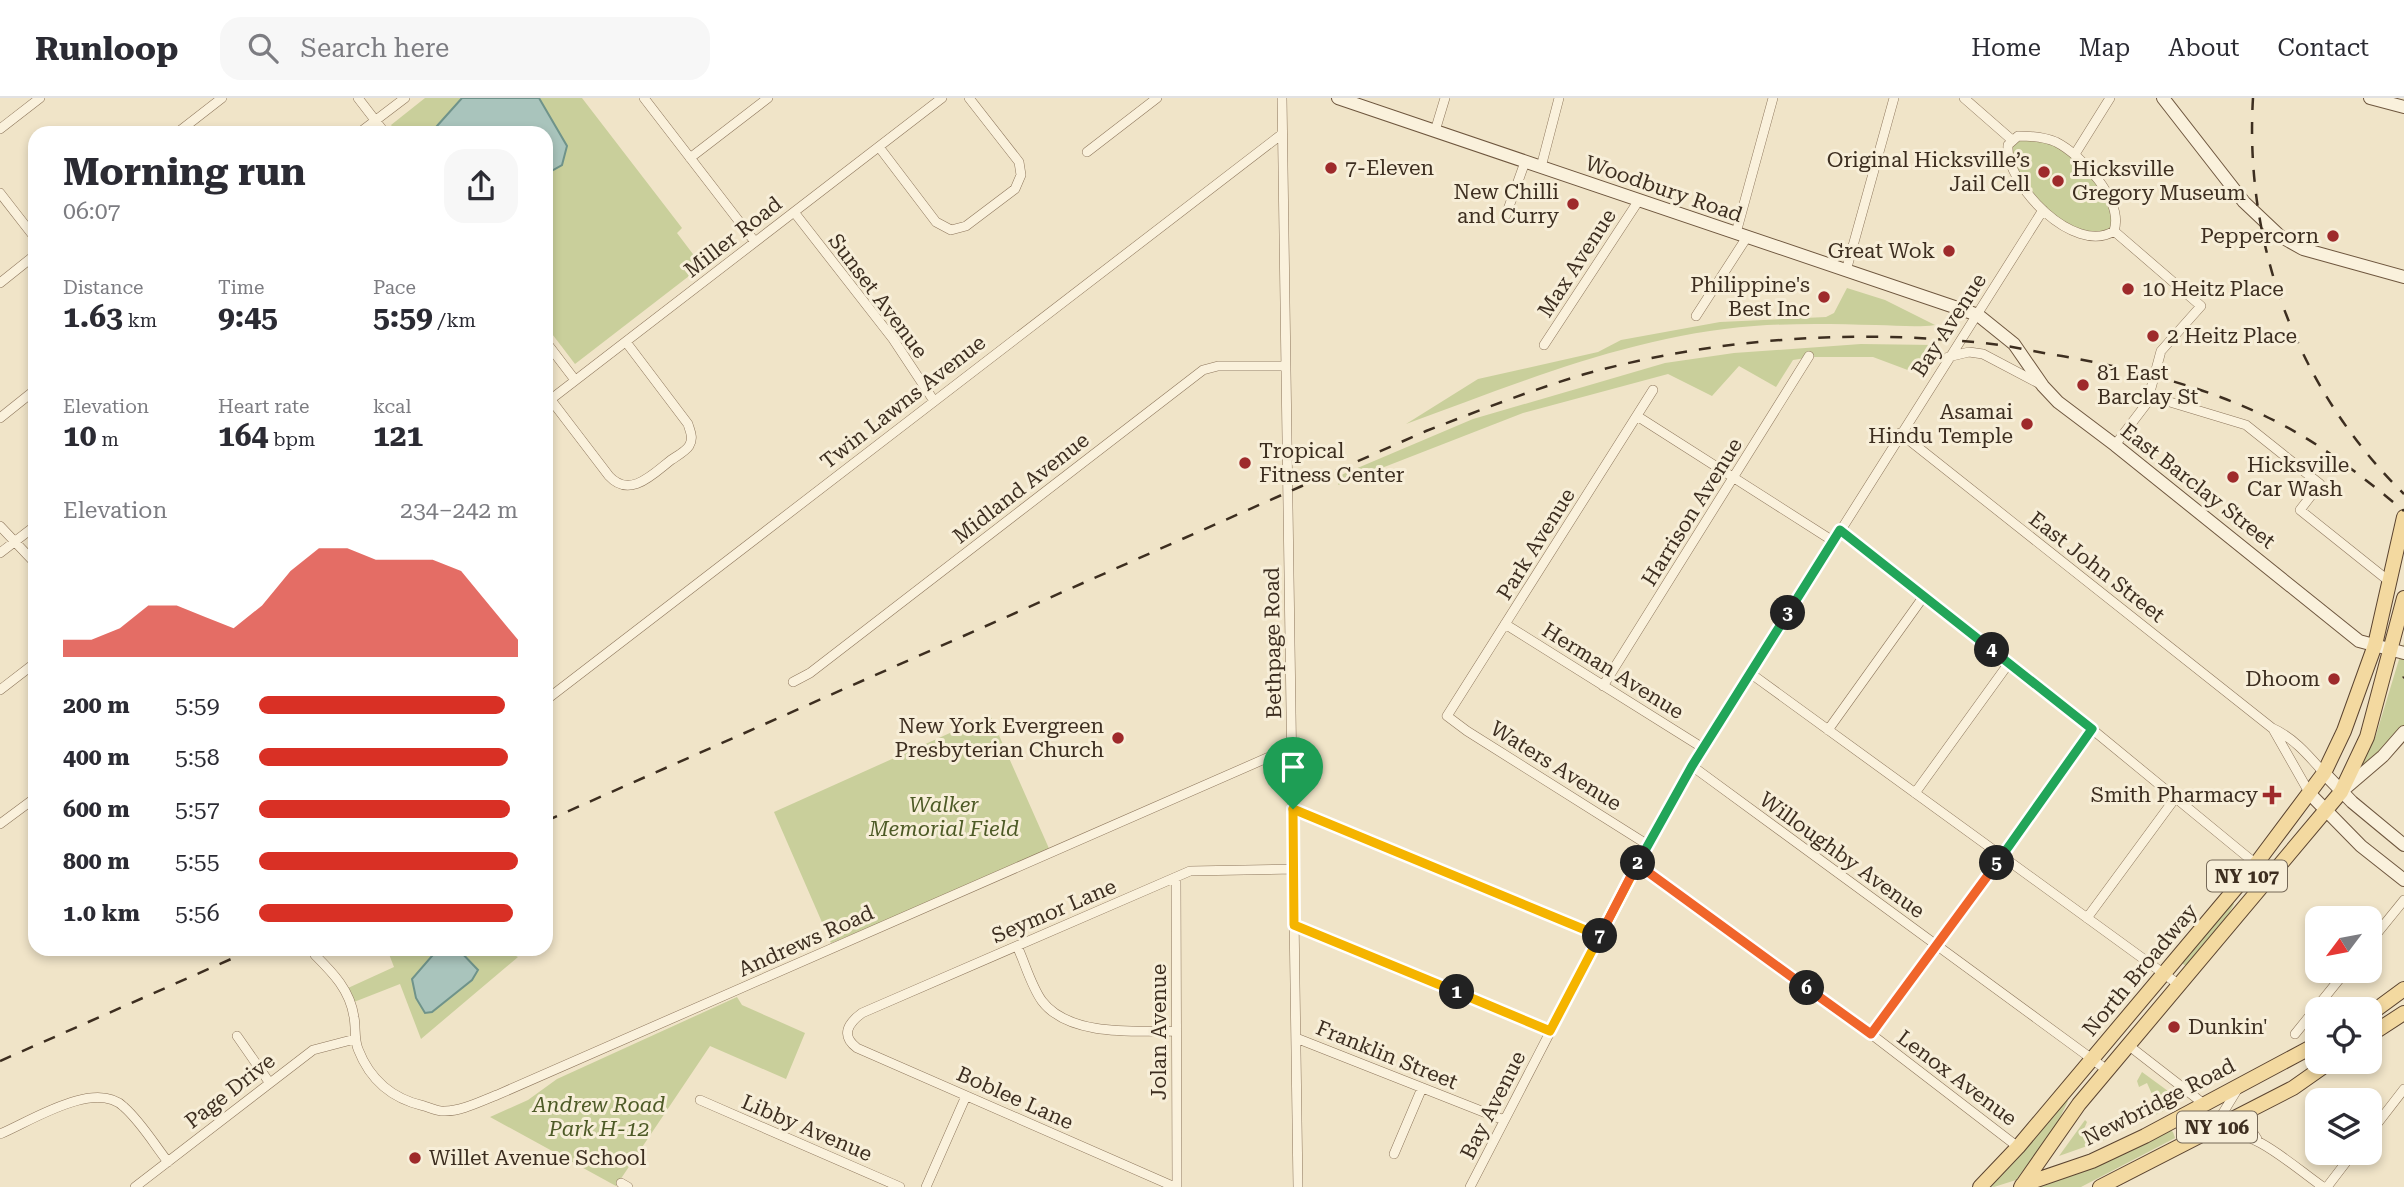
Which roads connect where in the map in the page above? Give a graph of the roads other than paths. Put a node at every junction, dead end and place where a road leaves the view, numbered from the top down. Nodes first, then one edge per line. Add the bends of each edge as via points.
1 (40, 98) edge
2 (222, 98) edge
3 (358, 98) edge
4 (404, 98) edge
5 (644, 98) edge
6 (768, 98) edge
7 (942, 98) edge
8 (969, 98) edge
9 (1157, 98) edge
10 (1282, 98) edge
11 (1338, 98) edge
12 (1445, 98) edge
13 (1559, 98) edge
14 (1773, 98) edge
15 (1894, 98) edge
16 (1964, 98) edge
17 (2110, 98) edge
18 (2163, 98) edge
19 (2370, 98) edge
20 (2404, 107) edge
21 (375, 121) junction
22 (186, 126) edge
23 (368, 126) edge
24 (379, 126) edge
25 (0, 129) edge
26 (1435, 131) junction
27 (1282, 134) junction
28 (2012, 140) junction
29 (879, 147) junction
30 (1087, 152) dead end
31 (2075, 154) junction
32 (690, 158) junction
33 (1525, 162) junction
34 (1541, 167) junction
35 (0, 193) edge
36 (1639, 200) junction
37 (2043, 210) junction
38 (794, 212) junction
39 (1506, 215) dead end
40 (28, 230) edge
41 (2114, 231) junction
42 (1742, 235) junction
43 (755, 242) junction
44 (28, 261) edge
45 (1846, 271) junction
46 (2404, 276) edge
47 (0, 283) edge
48 (1978, 315) junction
49 (1696, 316) dead end
50 (626, 342) junction
51 (1544, 345) dead end
52 (553, 351) edge
53 (1808, 356) dead end
54 (1948, 357) junction
55 (1286, 366) junction
56 (575, 380) junction
57 (2043, 386) junction
58 (1653, 390) dead end
59 (28, 396) edge
60 (2150, 396) junction
61 (553, 398) edge
62 (934, 401) junction
63 (553, 408) edge
64 (1637, 416) junction
65 (0, 418) edge
66 (1900, 433) junction
67 (2115, 444) junction
68 (1734, 478) junction
69 (2404, 517) edge
70 (0, 526) edge
71 (1840, 530) junction
72 (28, 531) edge
73 (15, 541) junction
74 (1833, 541) junction
75 (0, 553) edge
76 (28, 555) edge
77 (2390, 582) junction
78 (1924, 596) junction
79 (2404, 598) edge
80 (1505, 624) junction
81 (2375, 645) junction
82 (2397, 651) edge
83 (2009, 663) junction
84 (28, 668) edge
85 (1750, 673) junction
86 (793, 682) dead end
87 (1603, 686) junction
88 (0, 690) edge
89 (553, 694) edge
90 (1447, 716) joint
91 (2272, 728) junction
92 (2092, 729) junction
93 (1828, 730) junction
94 (2404, 732) edge
95 (1292, 747) junction
96 (1703, 748) junction
97 (1692, 766) junction
98 (2324, 773) junction
99 (2341, 792) junction
100 (1915, 793) junction
101 (2311, 794) junction
102 (2176, 797) junction
103 (28, 806) edge
104 (1293, 809) junction
105 (2325, 811) junction
106 (0, 824) edge
107 (1648, 845) junction
108 (2404, 845) edge
109 (2002, 856) junction
110 (1637, 864) junction
111 (2256, 864) junction
112 (1294, 869) junction
113 (1175, 878) junction
114 (2404, 880) edge
115 (2404, 900) edge
116 (2087, 918) junction
117 (1294, 925) junction
118 (2382, 927) edge
119 (1600, 936) junction
120 (1936, 945) junction
121 (1017, 946) junction
122 (316, 956) edge
123 (2164, 974) junction
124 (2178, 984) junction
125 (2335, 984) edge
126 (2404, 989) edge
127 (2382, 1005) edge
128 (2404, 1013) edge
129 (2382, 1027) edge
130 (1176, 1031) junction
131 (1550, 1031) junction
132 (846, 1034) joint
133 (1871, 1034) junction
134 (2295, 1034) dead end
135 (237, 1036) dead end
136 (1296, 1038) junction
137 (355, 1039) junction
138 (2128, 1045) junction
139 (2305, 1050) edge
140 (2092, 1060) junction
141 (2107, 1070) junction
142 (2312, 1074) edge
143 (269, 1082) junction
144 (2240, 1085) junction
145 (1422, 1088) junction
146 (2404, 1089) edge
147 (966, 1096) junction
148 (700, 1100) dead end
149 (2204, 1104) junction
150 (2254, 1107) junction
151 (2382, 1117) edge
152 (1504, 1120) junction
153 (2213, 1129) junction
154 (0, 1134) edge
155 (2258, 1141) junction
156 (2018, 1147) junction
157 (1394, 1154) dead end
158 (168, 1162) junction
159 (2343, 1165) edge
160 (2020, 1186) edge
161 (135, 1187) edge
162 (900, 1187) edge
163 (926, 1187) edge
164 (1176, 1187) edge
165 (1298, 1187) edge
166 (1470, 1187) edge
167 (1980, 1187) edge
168 (2100, 1187) edge
169 (2325, 1187) edge

1 - 25 street
2 - 22 street
3 - 21 street
4 - 21 street
5 - 32 street
6 - 32 street
7 - 29 street, Miller Road
8 - 29 street via 1019,162 1021,175 1015,189 966,226 951,230 936,222
9 - 30 street
10 - 27 street, Bethpage Road
11 - 26 main road, Woodbury Road
12 - 26 street
13 - 34 street
14 - 42 street
15 - 45 street
16 - 28 street
17 - 31 street
18 - 46 main road via 2244,202 2280,236 2303,249
19 - 20 main road
21 - 23 street
21 - 24 street
26 - 33 main road, Woodbury Road
27 - 55 street, Bethpage Road
27 - 62 street, Twin Lawns Avenue
28 - 31 street via 2042,137
28 - 37 street via 2008,151 2013,174
29 - 38 street, Miller Road
31 - 41 street via 2112,205
32 - 43 street
33 - 34 main road, Woodbury Road
33 - 39 street
34 - 36 main road, Woodbury Road
35 - 40 street
36 - 42 main road, Woodbury Road
36 - 51 street, Max Avenue
37 - 41 street via 2086,234
37 - 48 street, Bay Avenue
38 - 43 street, Miller Road
38 - 62 street, Sunset Avenue via 893,339
41 - 60 street via 2201,306 2161,351
42 - 45 main road, Woodbury Road
42 - 49 street
43 - 50 street, Miller Road
44 - 47 street
45 - 48 main road, Woodbury Road
48 - 54 street, Bay Avenue
48 - 57 main road, East Barclay Street via 2014,344
50 - 56 street, Miller Road
50 - 63 street via 688,424 689,447 641,483 618,484
52 - 56 street
53 - 68 street, Harrison Avenue
54 - 57 street via 1983,354
54 - 66 street, Bay Avenue
55 - 86 street, Midland Avenue via 1203,370
55 - 95 street, Bethpage Road
56 - 61 street, Miller Road
57 - 67 main road, East Barclay Street via 2057,402
58 - 64 street, Park Avenue
59 - 65 street
60 - 67 street
60 - 77 street via 2245,425 2256,433 2320,484 2300,510
62 - 89 street, Twin Lawns Avenue
64 - 68 street
64 - 80 street, Park Avenue
66 - 71 street, Bay Avenue
66 - 91 street, East John Street
67 - 81 main road, East Barclay Street via 2359,641
68 - 74 street
68 - 87 street, Harrison Avenue
69 - 77 main road, NY 107
70 - 73 street
71 - 74 street, Bay Avenue
71 - 78 street
72 - 73 street
73 - 75 street
73 - 76 street
74 - 85 street, Bay Avenue
77 - 81 main road, NY 107
78 - 83 street
78 - 93 street
79 - 82 main road, NY 107
80 - 87 street, Herman Avenue
80 - 90 street, Park Avenue
81 - 82 main road, East Barclay Street
81 - 98 main road, NY 107
82 - 99 main road, NY 107 via 2367,737
83 - 92 street
83 - 100 street
84 - 88 street
85 - 93 street
85 - 96 street, Bay Avenue
87 - 96 street, Herman Avenue
90 - 107 street, Waters Avenue
91 - 98 street, East John Street via 2305,751
91 - 101 street, East John Street
92 - 102 street
92 - 109 street
93 - 100 street
94 - 99 main road
95 - 104 street, Bethpage Road
95 - 137 street, Andrews Road via 469,1105 445,1111 395,1095 369,1073
96 - 97 street, Bay Avenue
97 - 107 street, Bay Avenue
97 - 120 street, Willoughby Avenue
98 - 99 main road
98 - 101 main road, North Broadway / NY 107
99 - 105 main road, North Broadway / NY 107
99 - 108 main road
100 - 109 street
101 - 105 main road
101 - 111 main road, North Broadway / NY 107
102 - 111 street
102 - 116 street
103 - 106 street
104 - 112 street, Bethpage Road
104 - 119 street
105 - 114 main road
105 - 124 main road, North Broadway / NY 107
107 - 110 street, Bay Avenue
109 - 116 street
109 - 120 street
110 - 119 street, Bay Avenue
110 - 133 street, Lenox Avenue
111 - 123 main road, North Broadway / NY 107
112 - 113 street, Seymor Lane via 1190,872
112 - 117 street, Bethpage Road
113 - 121 street, Seymor Lane
113 - 130 street, Jolan Avenue
115 - 118 street
116 - 123 street
117 - 131 street
117 - 136 street, Bethpage Road
119 - 131 street, Bay Avenue
120 - 133 street
120 - 140 street, Willoughby Avenue
121 - 130 street via 1043,1002 1060,1015 1100,1031
121 - 132 street, Seymor Lane via 862,1013 848,1024
122 - 137 street, Andrews Road via 347,993
123 - 124 street
123 - 140 main road, North Broadway / NY 107
124 - 138 main road, North Broadway / NY 107
125 - 134 street
126 - 127 main road
128 - 129 main road
130 - 164 street, Jolan Avenue
131 - 152 street, Bay Avenue
132 - 147 street, Boblee Lane via 857,1048
133 - 156 street, Lenox Avenue
135 - 143 street
136 - 145 street, Franklin Street
136 - 165 street, Bethpage Road
137 - 143 street, Page Drive via 319,1047
138 - 141 main road, North Broadway / NY 107
138 - 149 street
139 - 144 main road, Newbridge Road / NY 106
140 - 141 street, Willoughby Avenue
140 - 156 main road, North Broadway / NY 107
141 - 160 main road, North Broadway / NY 107
142 - 150 main road, NY 106
143 - 158 street, Page Drive
144 - 149 main road, Newbridge Road / NY 106
144 - 153 street
145 - 152 street, Franklin Street
145 - 157 street
146 - 151 street
147 - 163 street
147 - 164 street, Boblee Lane
148 - 162 street, Libby Avenue
149 - 160 main road, Newbridge Road / NY 106 via 2092,1161
150 - 153 main road, NY 106
150 - 155 street via 2250,1128
152 - 166 street, Bay Avenue
153 - 155 street via 2232,1129
153 - 168 main road, NY 106
154 - 158 street via 74,1101 107,1097 125,1108
155 - 169 street
156 - 167 main road, North Broadway / NY 107
158 - 161 street, Page Drive
159 - 169 street

